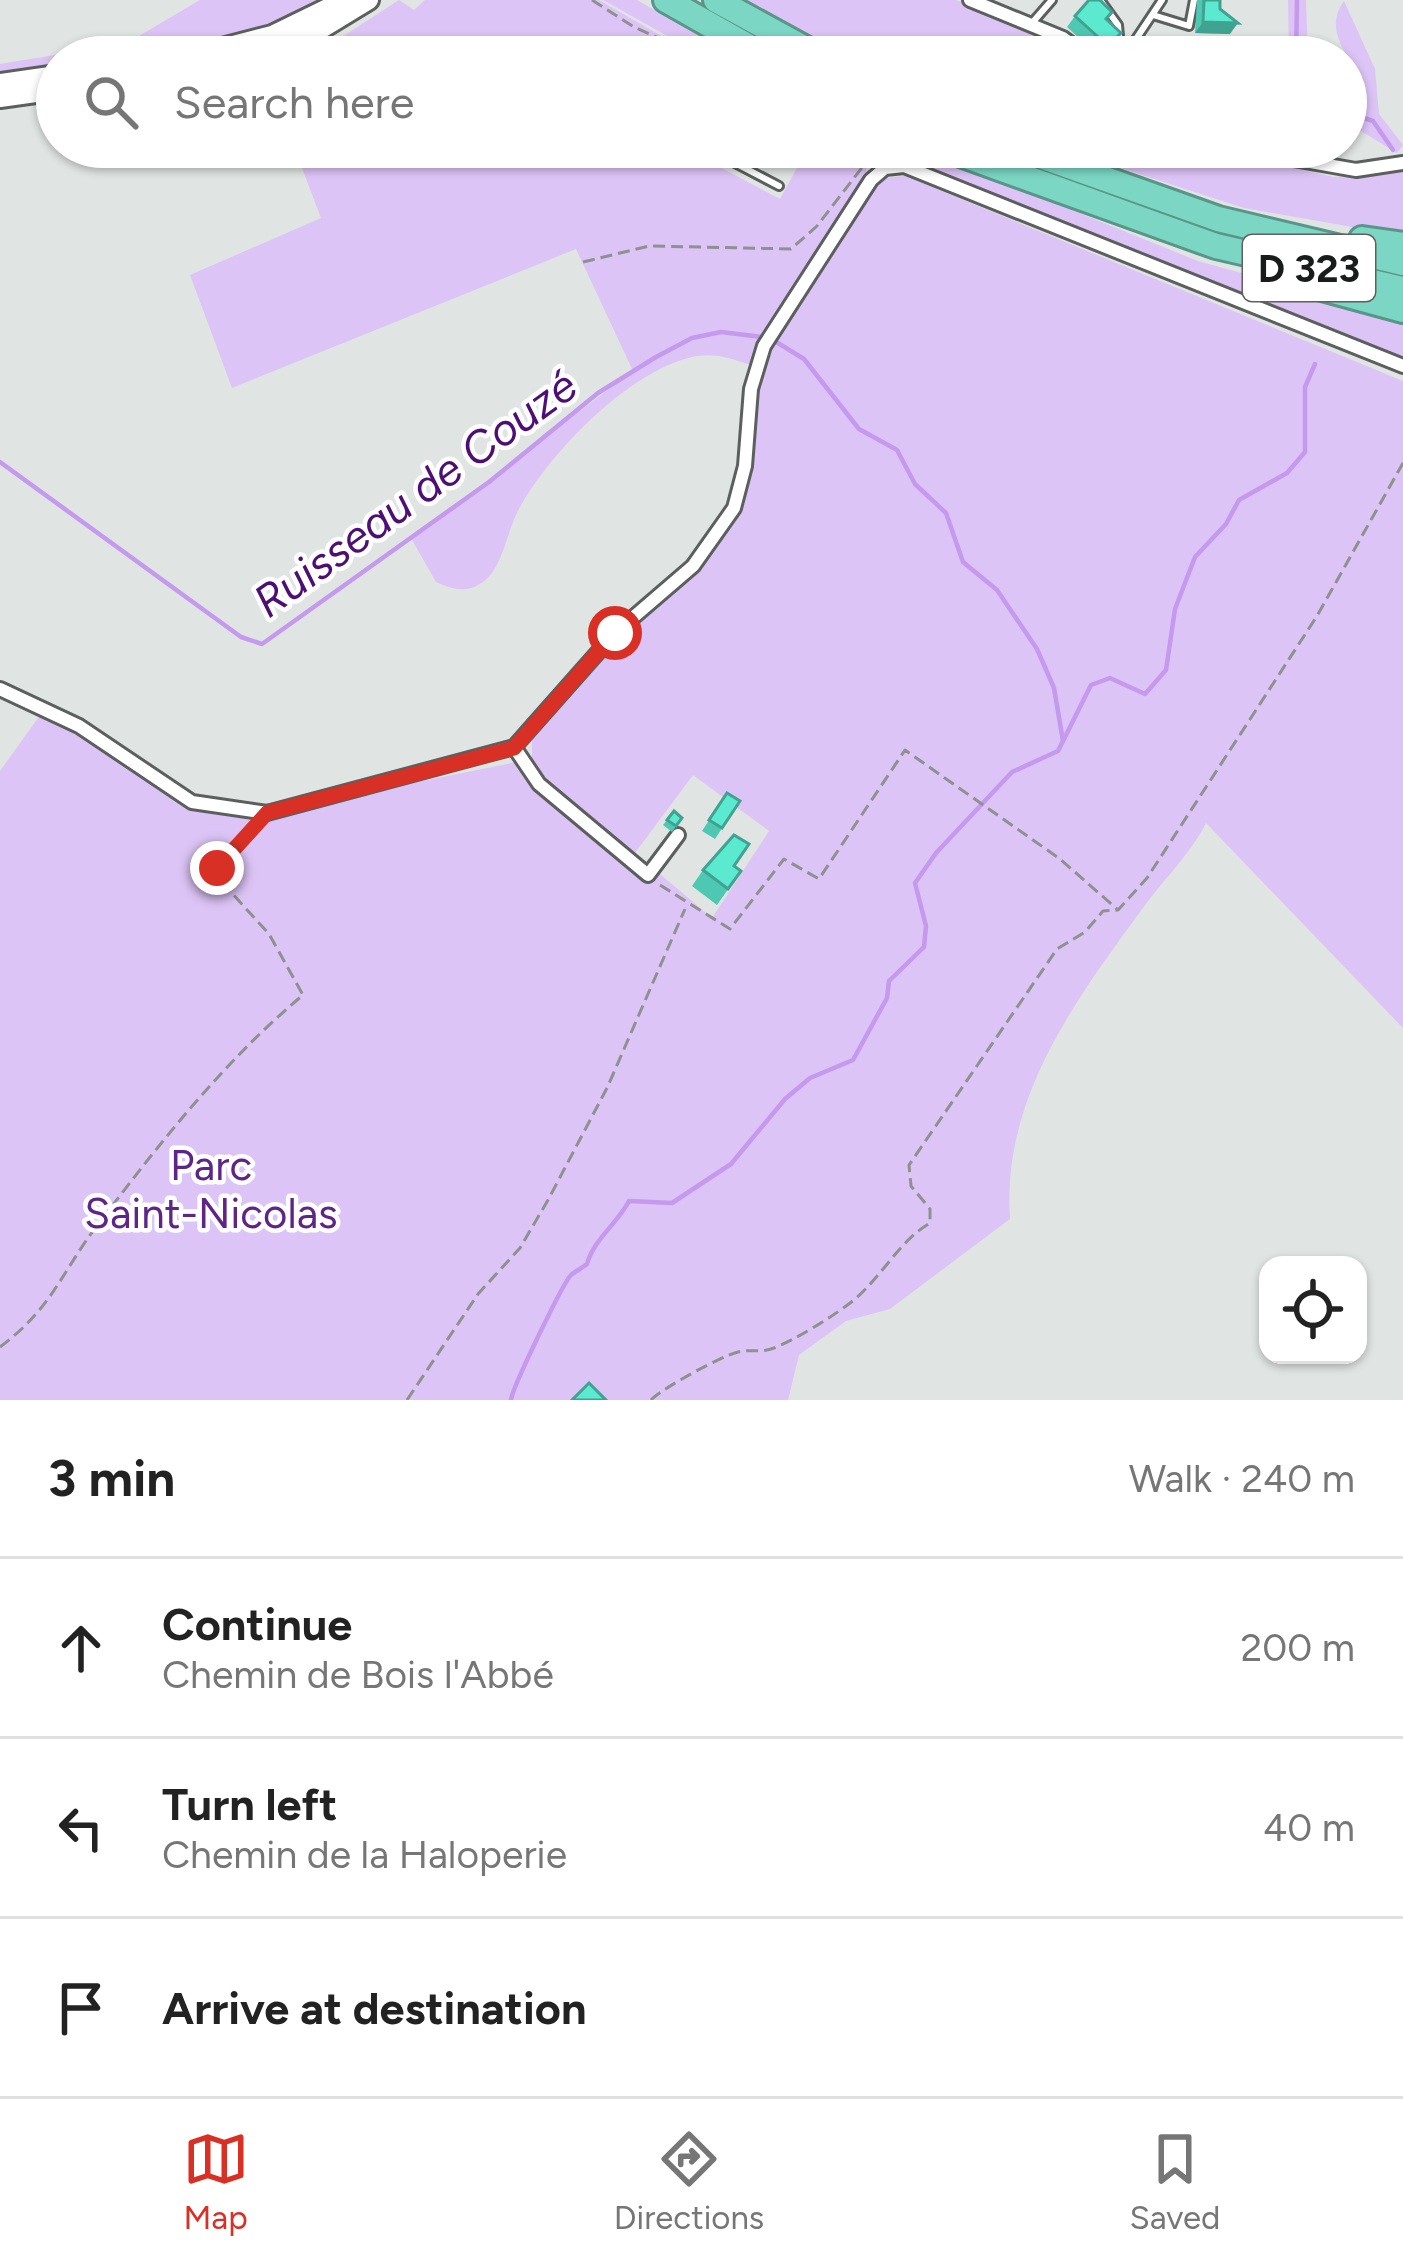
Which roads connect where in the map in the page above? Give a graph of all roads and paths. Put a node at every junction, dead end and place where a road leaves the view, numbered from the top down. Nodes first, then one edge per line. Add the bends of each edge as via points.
1 (344, 0) edge
2 (369, 0) edge
3 (592, 0) edge
4 (666, 0) edge
5 (716, 0) edge
6 (970, 0) edge
7 (1052, 0) edge
8 (1100, 0) edge
9 (1162, 0) edge
10 (1194, 0) edge
11 (1153, 15) junction
12 (1032, 23) junction
13 (268, 36) edge
14 (310, 36) edge
15 (654, 36) edge
16 (729, 36) edge
17 (782, 36) edge
18 (1053, 36) edge
19 (1119, 36) edge
20 (1138, 36) edge
21 (36, 78) edge
22 (0, 83) edge
23 (36, 93) edge
24 (0, 98) edge
25 (1403, 163) edge
26 (745, 168) edge
27 (865, 168) edge
28 (877, 168) edge
29 (909, 168) edge
30 (999, 168) edge
31 (1074, 168) edge
32 (1345, 168) edge
33 (779, 186) dead end
34 (1218, 219) junction
35 (1403, 244) edge
36 (1216, 246) junction
37 (584, 262) dead end
38 (1403, 262) edge
39 (1403, 289) edge
40 (1403, 310) edge
41 (1403, 366) edge
42 (1403, 463) edge
43 (0, 689) edge
44 (514, 748) junction
45 (267, 813) junction
46 (678, 835) dead end
47 (648, 875) junction
48 (686, 905) junction
49 (1118, 910) junction
50 (0, 1347) edge
51 (407, 1400) edge
52 (651, 1400) edge

1 - 13 street
2 - 14 street
3 - 15 path
4 - 16 highway
5 - 17 highway
6 - 12 street
7 - 12 lane
8 - 19 lane
9 - 11 lane
10 - 11 lane via 1189,26
11 - 20 lane
12 - 18 street
21 - 22 street
23 - 24 street
25 - 32 street
26 - 33 lane
27 - 37 path via 791,250 649,246
28 - 44 street via 764,346 740,488 725,525
29 - 41 street
30 - 36 highway, D 323
31 - 34 highway, D 323
34 - 35 highway
34 - 38 highway, D 323
36 - 39 highway, D 323
36 - 40 highway via 1252,268
42 - 49 path via 1250,725
43 - 45 street via 79,726 192,802
44 - 45 street
44 - 47 street via 539,784
45 - 50 path via 217,868 269,934 303,995 220,1072 94,1230 52,1299
46 - 47 street
47 - 48 path
48 - 49 path via 730,929 784,860 819,879 904,750
48 - 51 path via 548,1200
49 - 52 path via 1103,911 1057,950 943,1108 909,1166 930,1223 911,1233 880,1278 778,1346 736,1352

